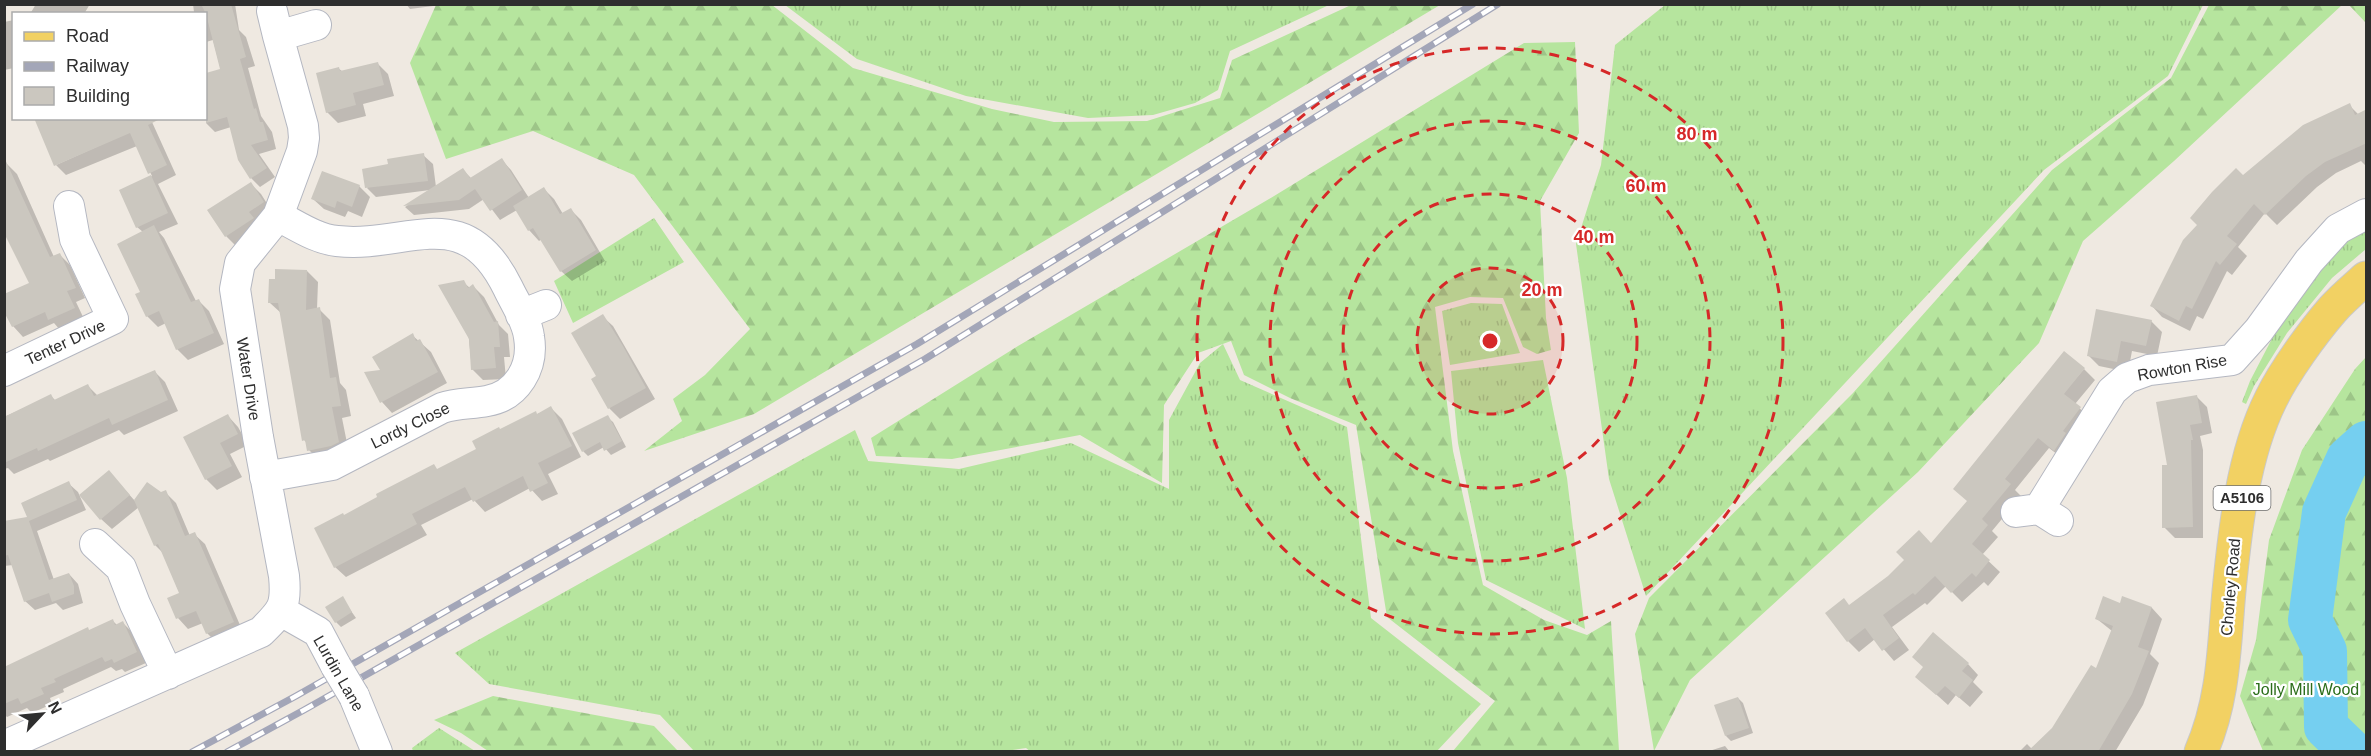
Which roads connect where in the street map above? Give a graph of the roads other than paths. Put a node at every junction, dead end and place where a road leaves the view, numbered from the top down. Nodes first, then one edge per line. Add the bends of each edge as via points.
1 (316, 26) dead end
2 (69, 206) dead end
3 (2367, 214) edge
4 (278, 216) junction
5 (2367, 278) edge
6 (4, 371) edge
7 (265, 477) junction
8 (2038, 514) dead end
9 (95, 544) dead end
10 (281, 611) junction
11 (168, 674) junction
12 (4, 746) edge
13 (377, 752) edge
14 (2201, 752) edge

1 - 4 street, Water Drive via 275,23 304,138
2 - 6 street, Tenter Drive via 75,239 113,319
3 - 8 street, Rowton Rise via 2338,228 2232,360 2149,370 2127,378 2112,391
4 - 7 street, Water Drive via 240,263 234,289
4 - 7 street, Lordy Close via 333,241 427,232 468,241 487,255 533,310 530,361 525,375 502,396 442,408 332,465
5 - 14 main road, Chorley Road / A5106 via 2333,309 2298,356 2271,399 2251,454 2236,525 2222,684 2212,727
7 - 10 street, Water Drive via 284,576
9 - 11 street via 121,568
10 - 11 street via 261,632
10 - 13 street, Lurdin Lane, bridge via 318,632 354,696
11 - 12 street

